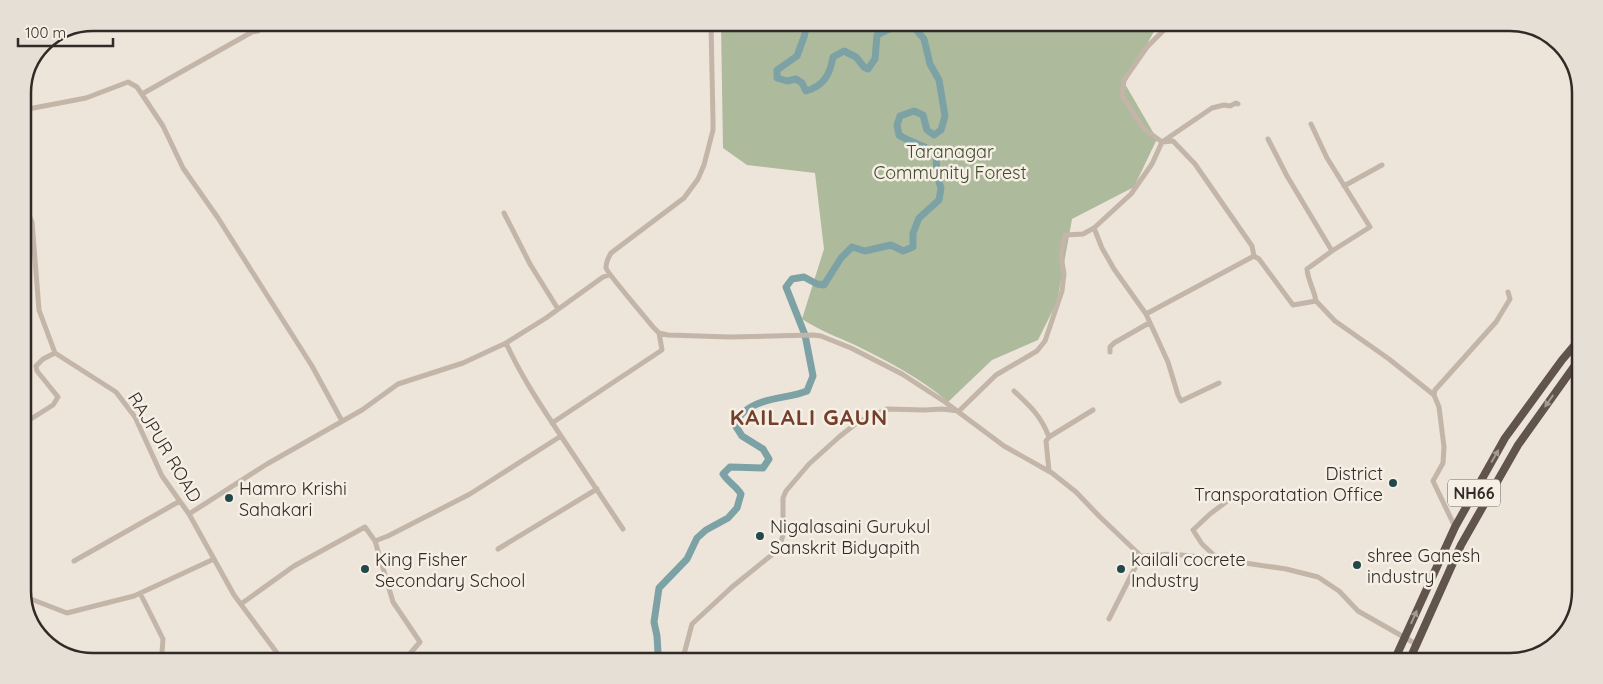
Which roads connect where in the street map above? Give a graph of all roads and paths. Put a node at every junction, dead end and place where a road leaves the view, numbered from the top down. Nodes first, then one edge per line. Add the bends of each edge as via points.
1 (255, 31) edge
2 (711, 31) edge
3 (1163, 31) edge
4 (142, 94) junction
5 (1238, 104) dead end
6 (31, 108) edge
7 (1311, 124) dead end
8 (1268, 139) dead end
9 (1162, 142) junction
10 (1382, 165) dead end
11 (1344, 186) junction
12 (504, 213) dead end
13 (31, 220) edge
14 (1094, 228) junction
15 (1332, 251) junction
16 (1254, 256) junction
17 (609, 274) junction
18 (1508, 292) dead end
19 (1316, 301) junction
20 (558, 309) junction
21 (1146, 314) junction
22 (1149, 322) junction
23 (659, 332) junction
24 (506, 343) junction
25 (1572, 348) edge
26 (1110, 352) dead end
27 (55, 353) junction
28 (1572, 369) edge
29 (1219, 384) dead end
30 (1014, 391) dead end
31 (1434, 395) junction
32 (1093, 410) dead end
33 (959, 411) junction
34 (31, 419) edge
35 (342, 421) junction
36 (552, 423) junction
37 (561, 436) junction
38 (1049, 437) junction
39 (1049, 471) junction
40 (597, 489) junction
41 (180, 501) junction
42 (1226, 502) dead end
43 (189, 514) junction
44 (1455, 527) junction
45 (624, 529) dead end
46 (375, 541) junction
47 (498, 549) dead end
48 (1141, 556) junction
49 (214, 559) junction
50 (1218, 559) junction
51 (74, 560) dead end
52 (140, 592) junction
53 (32, 600) edge
54 (241, 604) junction
55 (1109, 619) dead end
56 (1405, 638) junction
57 (1416, 644) junction
58 (162, 652) dead end
59 (277, 653) edge
60 (411, 653) edge
61 (684, 653) edge
62 (1398, 653) edge
63 (1412, 653) edge

1 - 4 street
2 - 17 street via 713,120 704,165 684,198 611,253 606,268
3 - 9 street via 1147,47 1124,80 1122,96 1144,128
4 - 6 street via 138,87 128,82 86,98
4 - 35 street via 163,126 183,168 307,358
5 - 9 street via 1212,108
7 - 11 street
8 - 15 street
9 - 14 street via 1152,164 1131,194
9 - 16 street via 1172,141 1195,164 1252,246
10 - 11 street
11 - 15 street via 1370,227
12 - 20 street
13 - 27 street via 39,310
14 - 21 street via 1114,269
14 - 33 street via 1083,234 1065,235 1061,256 1062,291 1045,341 1037,351 996,375
15 - 19 street via 1307,269
16 - 19 street via 1293,305
16 - 21 street
17 - 20 street
17 - 23 street
18 - 31 street via 1510,298 1496,322
19 - 31 street via 1335,321
20 - 24 street
21 - 22 street
22 - 26 street via 1114,343
22 - 29 street via 1168,362 1181,401
23 - 33 street via 730,337 821,336 902,374
23 - 36 street via 662,350
24 - 35 street via 463,363 398,384
24 - 36 street via 528,387
44 -> 25 highway, NH66 via 1505,438
27 - 34 street via 36,366 58,397 53,405
27 - 41 street, RAJPUR ROAD via 116,392 135,417 162,476
28 -> 57 highway, NH66 via 1518,445 1461,545
30 - 38 street via 1043,422
31 - 44 street via 1439,406 1444,447 1443,463 1433,481
32 - 38 street
33 - 39 street via 1004,446
33 - 61 street via 886,409 858,422 839,437 809,464 786,492 779,549 692,624
35 - 43 street
36 - 37 street
37 - 40 street
37 - 46 street via 470,494
38 - 39 street via 1046,441
39 - 48 street via 1076,492
40 - 45 street
40 - 47 street
41 - 43 street, RAJPUR ROAD
41 - 51 street
42 - 50 street via 1194,530 1202,544
43 - 49 street, RAJPUR ROAD
56 -> 44 highway, NH66
46 - 54 street via 365,526 294,566
46 - 60 street via 394,602 420,642
48 - 50 street via 1172,554
48 - 55 street
49 - 52 street
49 - 54 street, RAJPUR ROAD
50 - 56 street via 1286,569 1318,578 1339,591 1358,611
52 - 53 street via 66,614
52 - 58 street via 164,639
54 - 59 street, RAJPUR ROAD
56 - 57 street
56 - 62 highway, NH66
57 - 63 highway, NH66

